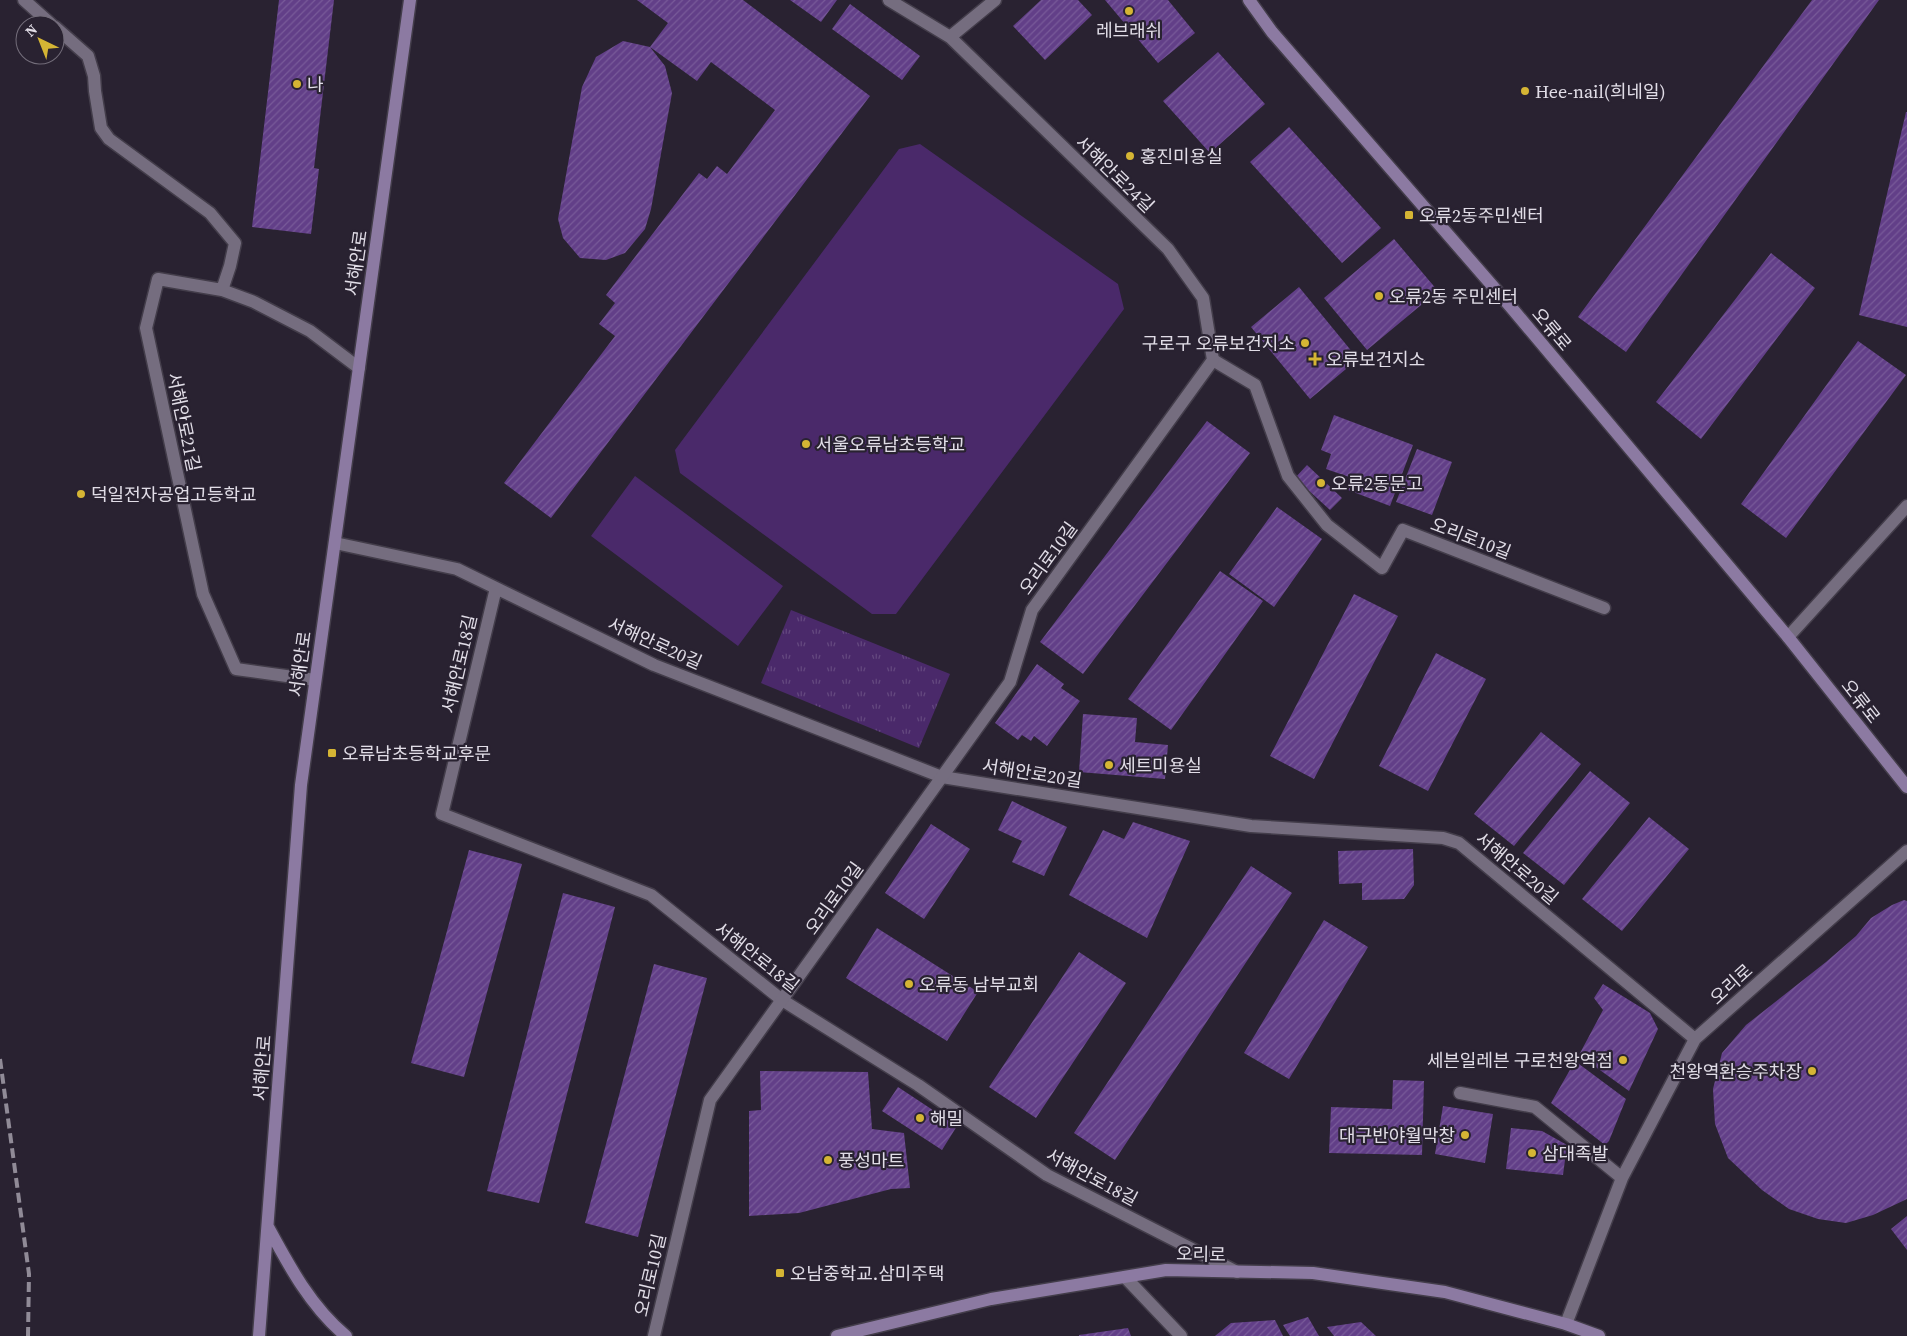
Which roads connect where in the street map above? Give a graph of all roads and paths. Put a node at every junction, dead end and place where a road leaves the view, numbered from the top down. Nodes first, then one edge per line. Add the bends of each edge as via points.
1 (24, 0) edge
2 (410, 0) edge
3 (889, 0) edge
4 (995, 0) edge
5 (1249, 0) edge
6 (41, 15) edge
7 (65, 36) edge
8 (950, 37) junction
9 (222, 290) junction
10 (1213, 360) junction
11 (359, 368) junction
12 (1907, 506) edge
13 (335, 543) junction
14 (496, 588) junction
15 (1604, 608) dead end
16 (1788, 637) junction
17 (315, 680) junction
18 (942, 777) junction
19 (1907, 788) edge
20 (1907, 851) edge
21 (782, 1000) junction
22 (1695, 1040) junction
23 (1460, 1093) dead end
24 (1622, 1178) junction
25 (268, 1227) junction
26 (1237, 1272) junction
27 (1125, 1277) junction
28 (1566, 1324) junction
29 (259, 1336) edge
30 (346, 1336) edge
31 (654, 1336) edge
32 (837, 1336) edge
33 (1181, 1336) edge
34 (1599, 1336) edge

1 - 6 street
2 - 11 main road, 서해안로
3 - 8 street, 서해안로24길
4 - 8 street
5 - 16 main road, 오류로 via 1272,32 1510,306
7 - 9 street via 88,56 94,76 100,128 109,139 210,213 235,243
8 - 10 street, 서해안로24길 via 1168,249 1203,298
9 - 11 street, 서해안로21길 via 254,302 310,331
9 - 17 street, 서해안로21길 via 158,279 146,328 203,594 236,669
10 - 15 street, 오리로10길 via 1255,385 1288,476 1328,525 1382,568 1402,530
10 - 18 street, 오리로10길 via 1032,610 1010,682
11 - 13 main road, 서해안로
12 - 16 street
13 - 14 street, 서해안로20길 via 457,569
13 - 17 main road, 서해안로
14 - 18 street, 서해안로20길 via 654,665
14 - 21 street, 서해안로18길 via 442,814 651,895
16 - 19 main road, 오류로
17 - 25 main road, 서해안로 via 301,785
18 - 21 street, 오리로10길
18 - 22 street, 서해안로20길 via 1251,826 1442,838 1459,843
20 - 22 street, 오리로
21 - 26 street, 서해안로18길 via 918,1085 1047,1175
21 - 31 street, 오리로10길 via 710,1100
22 - 24 street, 오리로
23 - 24 street via 1535,1107
24 - 28 street, 오리로
25 - 29 main road, 서해안로
25 - 30 main road via 299,1284
26 - 27 main road, 오리로 via 1166,1270
26 - 28 main road, 오리로 via 1313,1273 1445,1292
27 - 32 main road, 오리로 via 991,1299
27 - 33 street
28 - 34 main road, 오리로

